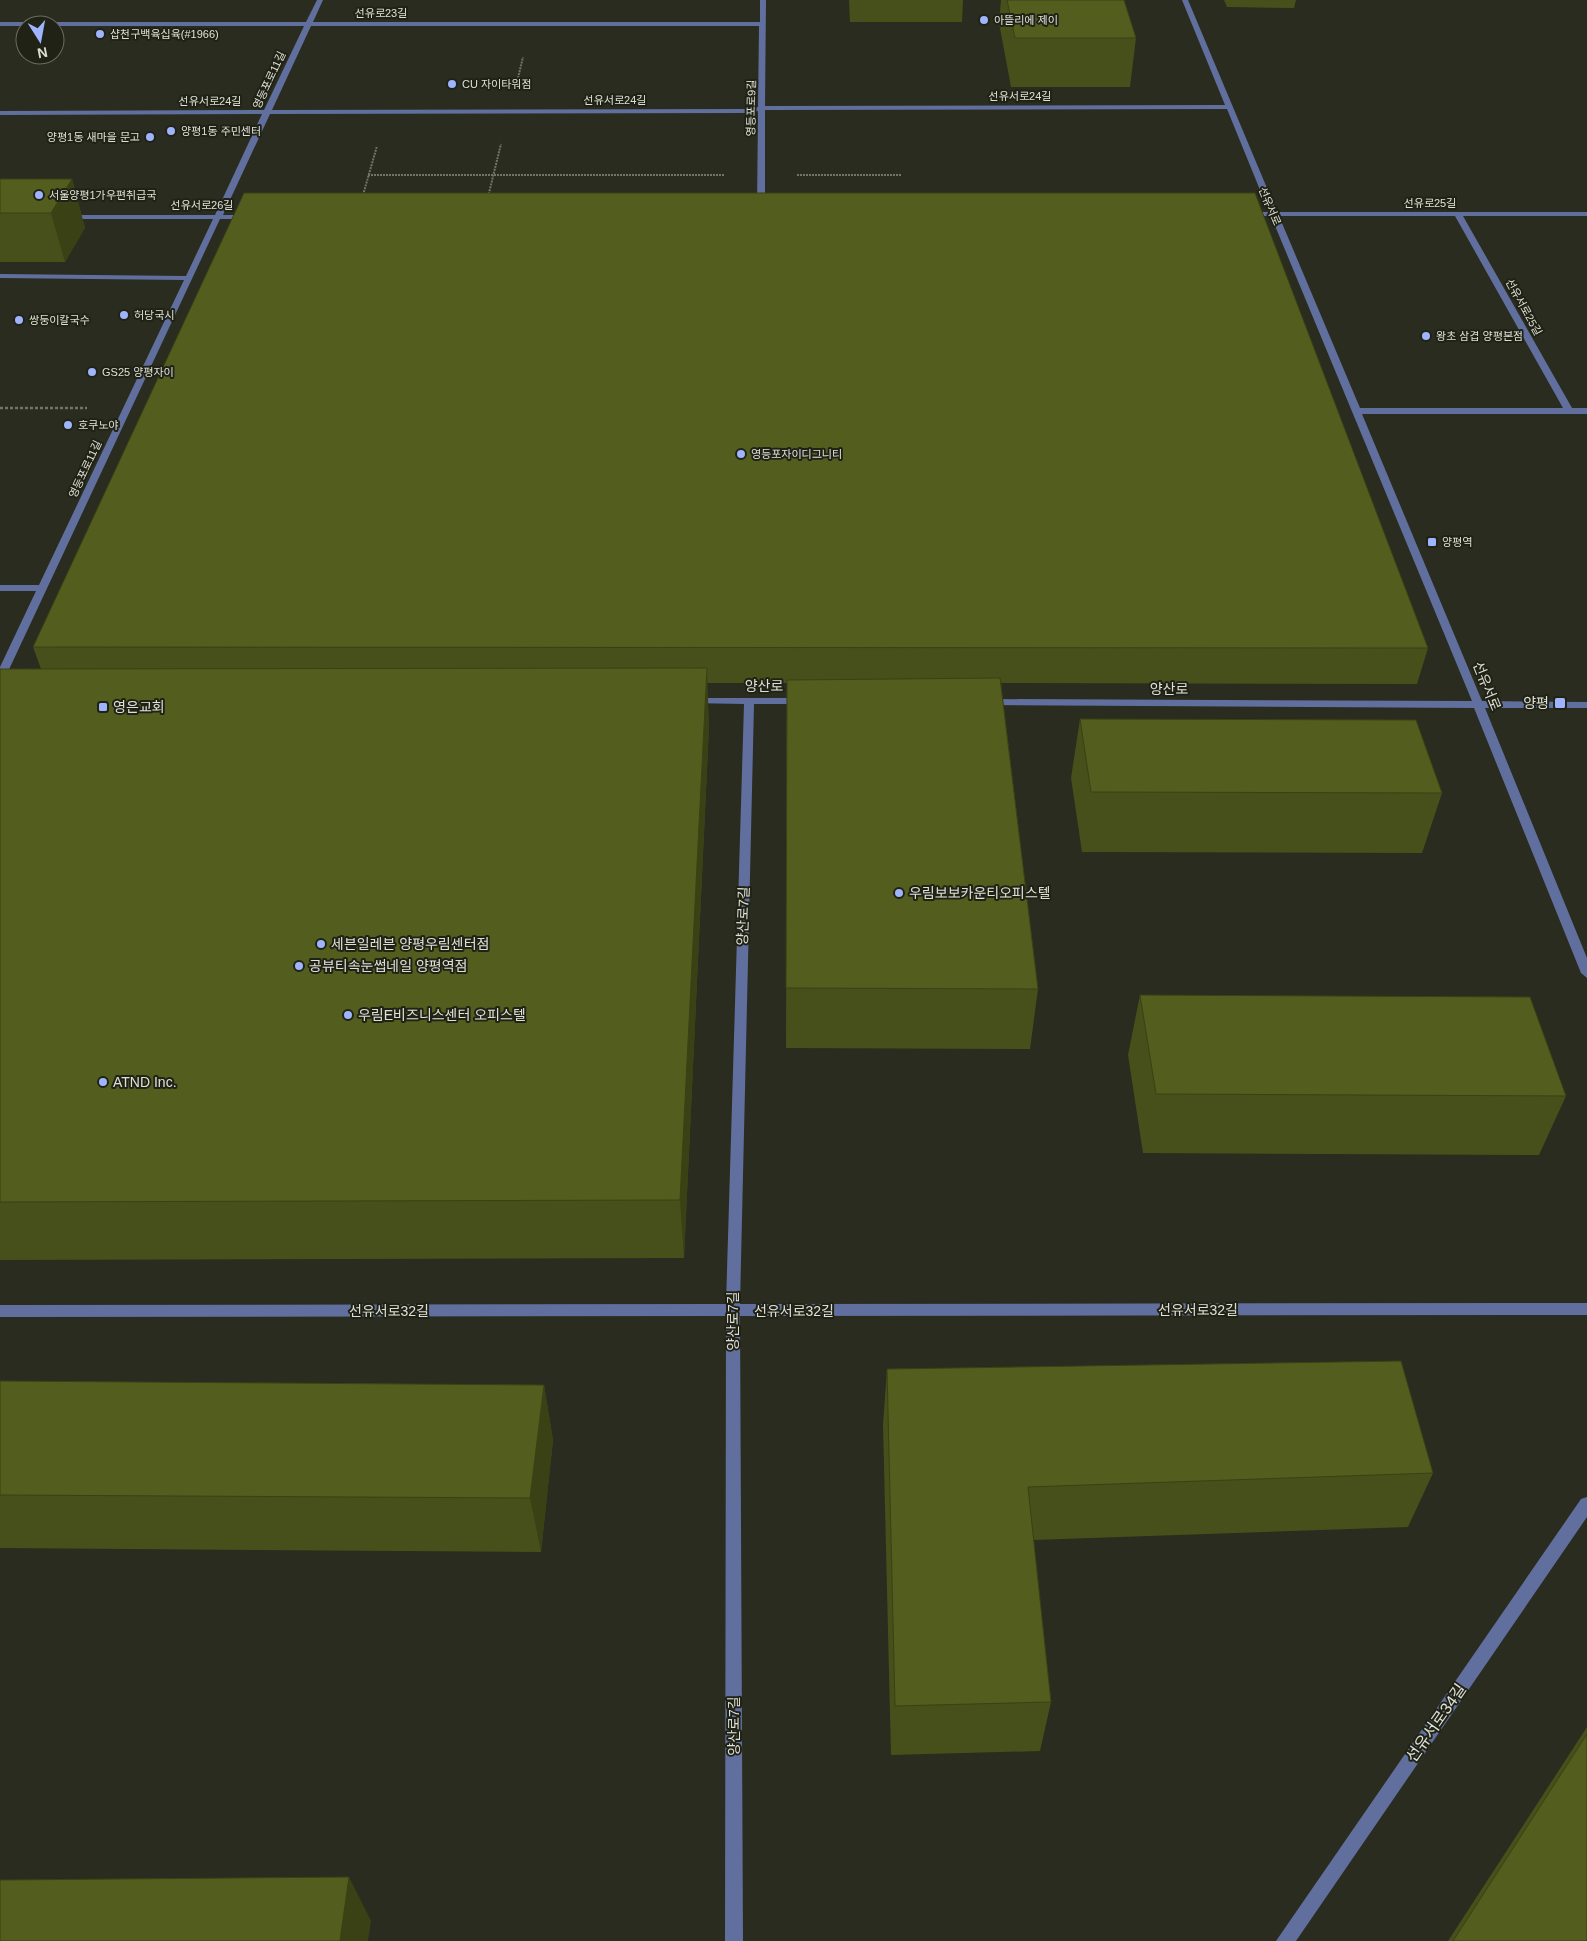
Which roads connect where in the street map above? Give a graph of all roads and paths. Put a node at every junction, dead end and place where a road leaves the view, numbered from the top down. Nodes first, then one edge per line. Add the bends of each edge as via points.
1 (320, 0) edge
2 (763, 0) edge
3 (1185, 0) edge
4 (309, 23) junction
5 (0, 24) edge
6 (763, 24) junction
7 (1230, 107) junction
8 (762, 108) junction
9 (267, 112) junction
10 (0, 113) edge
11 (377, 146) dead end
12 (368, 175) junction
13 (761, 175) junction
14 (901, 175) dead end
15 (361, 200) edge
16 (1234, 214) edge
17 (1274, 214) junction
18 (1458, 214) junction
19 (1587, 214) edge
20 (770, 216) edge
21 (59, 217) edge
22 (218, 217) junction
23 (258, 217) edge
24 (0, 276) edge
25 (188, 278) junction
26 (0, 408) edge
27 (128, 408) junction
28 (1356, 411) junction
29 (1569, 411) junction
30 (1587, 411) edge
31 (0, 588) edge
32 (42, 588) junction
33 (0, 678) edge
34 (680, 701) edge
35 (749, 701) junction
36 (809, 701) edge
37 (979, 702) edge
38 (1587, 705) edge
39 (1479, 706) junction
40 (1587, 974) edge
41 (1587, 1309) edge
42 (0, 1311) edge
43 (733, 1311) junction
44 (1587, 1504) edge
45 (734, 1941) edge
46 (1285, 1941) edge

1 - 4 street, 영등포로11길
2 - 6 street, 영등포로9길
3 - 7 street, 선유서로
4 - 5 street, 선유로23길
4 - 6 street, 선유로23길
4 - 9 street, 영등포로11길
6 - 8 street, 영등포로9길
7 - 8 street, 선유서로24길
7 - 17 street, 선유서로
8 - 9 street, 선유서로24길 via 748,111
8 - 13 street, 영등포로9길
9 - 10 street, 선유서로24길
9 - 22 street, 영등포로11길
11 - 12 path
12 - 13 path
12 - 15 path
13 - 14 path
13 - 20 street, 영등포로9길 via 756,216
16 - 17 street
17 - 18 street, 선유로25길
17 - 28 street, 선유서로
18 - 19 street, 선유로25길
18 - 29 street, 선유서로25길
21 - 22 street, 선유서로26길
22 - 23 street, 선유서로26길
22 - 25 street, 영등포로11길
24 - 25 street
25 - 27 street, 영등포로11길
26 - 27 path
27 - 32 street, 영등포로11길
28 - 29 street
28 - 39 street, 선유서로
29 - 30 street
31 - 32 street
32 - 33 street, 영등포로11길
34 - 35 street, 양산로
35 - 36 street, 양산로
35 - 43 street, 양산로7길
37 - 39 street, 양산로
38 - 39 street, 양산로
39 - 40 street, 선유서로
41 - 43 street, 선유서로32길
42 - 43 street, 선유서로32길
43 - 45 street, 양산로7길
44 - 46 street, 선유서로34길

